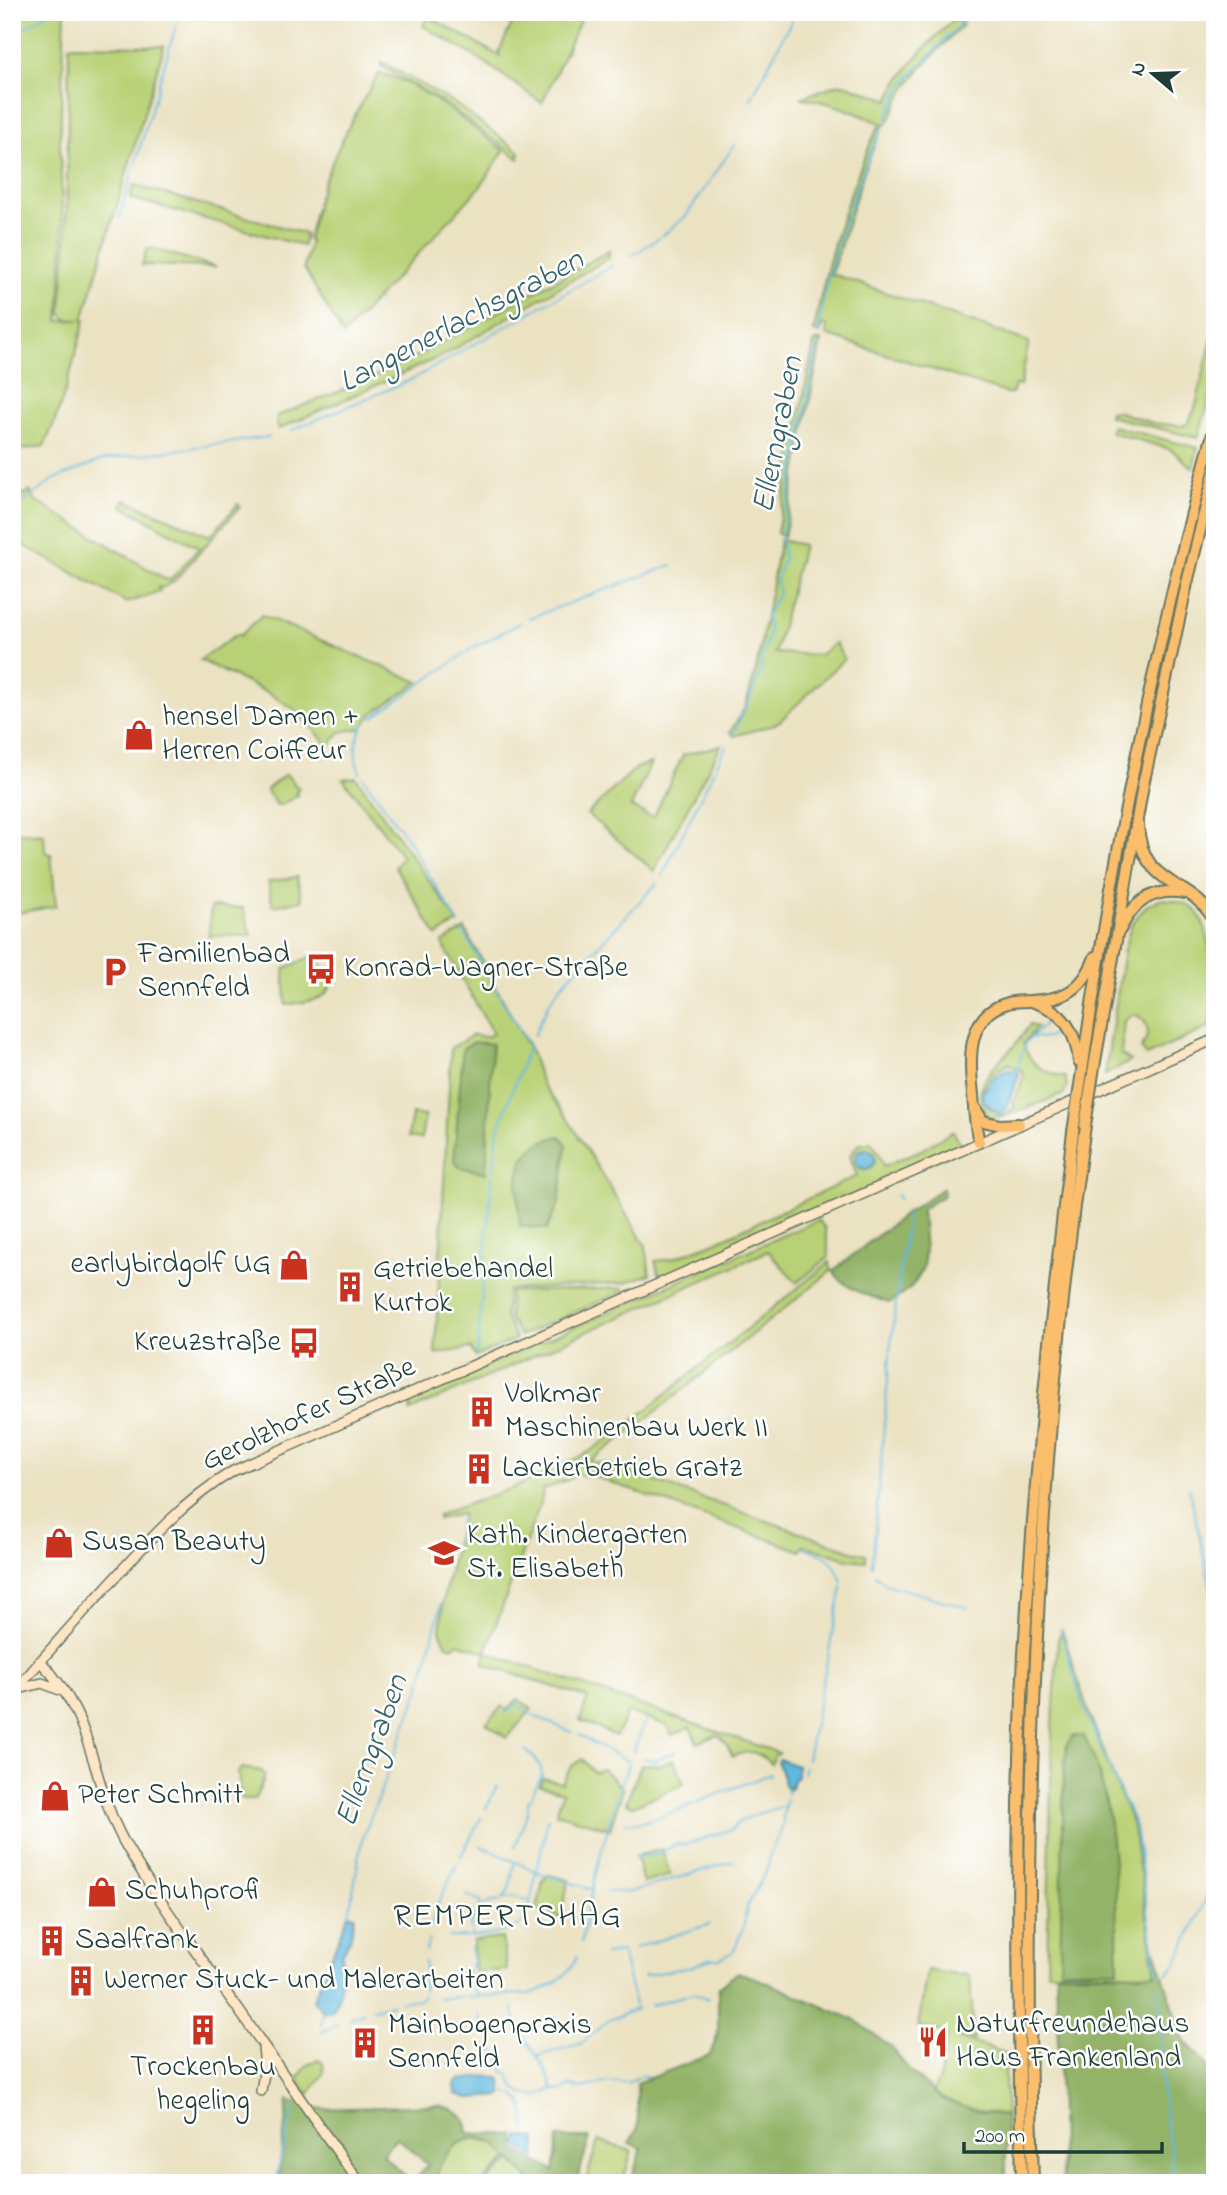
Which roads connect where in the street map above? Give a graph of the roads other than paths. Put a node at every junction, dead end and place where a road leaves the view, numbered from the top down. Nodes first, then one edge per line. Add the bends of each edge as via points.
1 (1214, 428) edge
2 (1215, 470) edge
3 (1138, 811) junction
4 (1189, 895) junction
5 (1215, 922) edge
6 (1105, 931) junction
7 (1114, 946) junction
8 (1031, 1001) junction
9 (1215, 1039) edge
10 (1081, 1078) junction
11 (974, 1105) junction
12 (1019, 1124) junction
13 (979, 1142) junction
14 (40, 1661) junction
15 (15, 1692) edge
16 (66, 1692) junction
17 (263, 2045) junction
18 (261, 2091) dead end
19 (360, 2183) edge
20 (1022, 2183) edge
21 (1033, 2183) edge

1 - 6 highway via 1144,724
2 - 3 highway
3 - 4 highway via 1144,855 1157,873
3 - 7 highway
4 - 5 highway
4 - 7 highway via 1164,891 1142,900 1128,915
6 - 8 highway via 1080,985 1063,995
6 - 10 highway
7 - 21 highway, bridge via 1085,1126 1046,1482 1035,1655 1028,1909
8 - 10 highway via 1054,1010 1067,1022 1076,1042
8 - 11 highway via 1001,1005 977,1027 971,1050
9 - 12 main road, Gerolzhofer Straße
10 - 20 highway, bridge via 1044,1379 1024,1656 1017,1928
11 - 12 highway via 983,1121
11 - 13 highway
12 - 13 main road, Gerolzhofer Straße
13 - 14 main road, Gerolzhofer Straße via 233,1471 189,1502 153,1536
14 - 15 main road, Gerolzhofer Straße
14 - 16 main road
15 - 16 main road via 42,1682
16 - 17 main road via 84,1728 108,1807 124,1842
17 - 18 main road
17 - 19 main road

